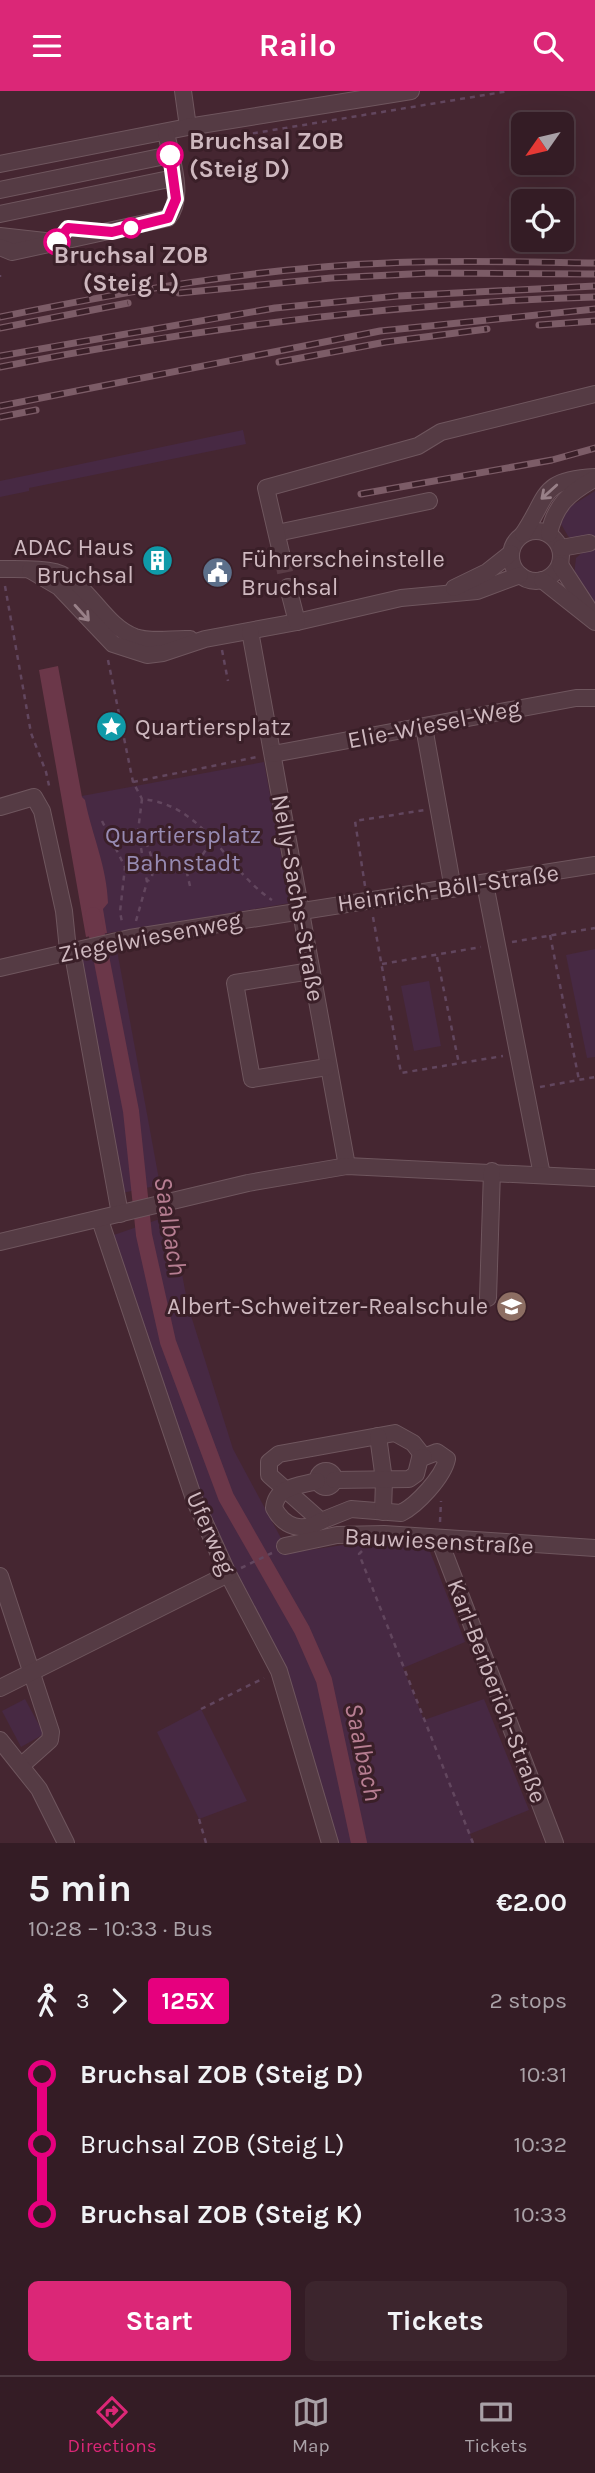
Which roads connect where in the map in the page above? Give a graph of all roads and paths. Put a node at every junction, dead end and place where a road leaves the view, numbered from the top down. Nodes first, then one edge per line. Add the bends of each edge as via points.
1 (183, 91) edge
2 (411, 91) edge
3 (509, 91) edge
4 (375, 95) edge
5 (188, 127) junction
6 (166, 132) junction
7 (233, 137) dead end
8 (170, 155) junction
9 (0, 164) edge
10 (174, 178) junction
11 (0, 190) edge
12 (0, 214) edge
13 (0, 236) edge
14 (10, 246) edge
15 (595, 394) edge
16 (595, 478) edge
17 (429, 501) dead end
18 (276, 533) junction
19 (523, 534) junction
20 (549, 534) junction
21 (589, 543) dead end
22 (511, 553) junction
23 (560, 556) junction
24 (282, 557) tunnel mouth
25 (1, 569) edge
26 (30, 570) junction
27 (520, 575) junction
28 (542, 580) junction
29 (288, 587) tunnel mouth
30 (444, 593) junction
31 (595, 621) edge
32 (297, 622) junction
33 (250, 631) junction
34 (103, 636) junction
35 (212, 637) junction
36 (228, 681) dead end
37 (595, 698) edge
38 (424, 727) junction
39 (273, 754) junction
40 (133, 782) junction
41 (51, 798) dead end
42 (142, 799) junction
43 (0, 807) edge
44 (438, 808) junction
45 (103, 821) dead end
46 (138, 831) junction
47 (214, 837) junction
48 (595, 865) edge
49 (147, 882) junction
50 (485, 884) junction
51 (190, 886) dead end
52 (453, 889) junction
53 (369, 900) junction
54 (295, 911) junction
55 (550, 935) dead end
56 (122, 939) junction
57 (72, 949) junction
58 (436, 956) dead end
59 (0, 968) edge
60 (311, 971) junction
61 (518, 1054) junction
62 (459, 1064) junction
63 (327, 1067) junction
64 (595, 1077) edge
65 (579, 1080) junction
66 (525, 1090) junction
67 (347, 1166) junction
68 (492, 1171) junction
69 (541, 1175) junction
70 (595, 1178) edge
71 (125, 1213) junction
72 (100, 1220) junction
73 (0, 1242) edge
74 (488, 1298) dead end
75 (378, 1436) junction
76 (337, 1444) junction
77 (424, 1457) junction
78 (384, 1480) junction
79 (326, 1481) junction
80 (284, 1490) junction
81 (441, 1499) dead end
82 (302, 1505) junction
83 (351, 1509) junction
84 (383, 1512) junction
85 (321, 1521) junction
86 (384, 1534) junction
87 (439, 1539) junction
88 (285, 1546) dead end
89 (595, 1548) edge
90 (270, 1554) dead end
91 (248, 1565) dead end
92 (228, 1574) junction
93 (0, 1576) edge
94 (279, 1671) junction
95 (31, 1672) junction
96 (0, 1688) edge
97 (201, 1709) dead end
98 (0, 1740) edge
99 (22, 1765) junction
100 (199, 1819) dead end
101 (329, 1842) edge
102 (66, 1843) edge
103 (206, 1843) edge
104 (473, 1843) edge
105 (555, 1843) edge

1 - 5 street
2 - 4 street
3 - 7 path
4 - 5 street
5 - 6 street
6 - 8 street
6 - 9 street
8 - 10 street
8 - 11 street
10 - 12 street
10 - 14 street via 175,206 161,222 112,232 68,228 57,242
13 - 14 street
15 - 18 street via 442,432 418,446 266,488
16 -> 19 street via 575,478 549,490
16 - 20 street via 563,499 554,512
17 - 18 street
18 - 24 street
19 - 20 street via 536,530
19 - 22 street
20 - 23 street
21 - 23 street
22 - 27 street
22 - 30 street via 487,572
23 - 28 street via 556,572
23 - 31 street
25 - 26 street
25 - 41 path via 31,733
26 -> 34 street via 59,587
26 - 35 street via 64,576 109,620 135,637
27 - 28 street
27 - 30 street via 477,591
28 - 31 street
29 - 32 street
30 - 32 street
32 - 33 street
33 - 35 street
33 - 39 street, Nelly-Sachs-Straße
34 - 35 street via 124,650 147,655
34 - 40 path
35 - 36 path
37 - 38 street, Elie-Wiesel-Weg
38 - 39 street, Elie-Wiesel-Weg
38 - 44 street
39 - 40 path
39 - 54 street, Nelly-Sachs-Straße
40 - 42 path
42 - 46 path
42 - 47 path via 159,801 190,817
43 - 57 street via 34,797 42,811
44 - 52 street
44 - 53 path via 355,821
45 - 56 path via 125,867
46 - 49 path
46 - 49 path via 150,849 153,866
47 - 51 path via 198,862 186,869
47 - 54 path via 264,895
48 - 50 street, Heinrich-Böll-Straße
49 - 56 path
50 - 52 street, Heinrich-Böll-Straße
50 - 61 street
52 - 53 street, Heinrich-Böll-Straße
53 - 54 street, Heinrich-Böll-Straße
53 - 62 path via 401,1073
54 - 56 street, Ziegelwiesenweg
54 - 60 street, Nelly-Sachs-Straße
55 - 65 path
56 - 57 street, Ziegelwiesenweg
57 - 59 street, Ziegelwiesenweg
57 - 71 street
58 - 62 path
60 - 63 street, Nelly-Sachs-Straße
60 - 63 street via 235,983 252,1079
61 - 62 path
61 - 66 street
63 - 67 street, Nelly-Sachs-Straße
64 - 65 path
65 - 66 path
66 - 69 street
67 - 68 street
67 - 71 street via 248,1183
68 - 69 street
68 - 74 street
69 - 70 street
71 - 72 street
72 - 73 street
72 - 92 street, Uferweg via 194,1499
75 - 76 street
75 - 77 street via 404,1436
75 - 78 street
76 - 79 street
76 - 80 street via 274,1457 267,1468 269,1475
77 - 78 street via 412,1477
77 - 84 street via 441,1453 447,1459 445,1467 406,1511
78 - 79 street
78 - 84 street
79 - 80 street
79 - 82 street via 319,1504
79 - 83 street
80 - 82 street
80 - 85 street via 274,1509 284,1522 299,1527
81 - 87 path
82 - 85 street
83 - 84 street
83 - 85 street
86 - 87 street, Bauwiesenstraße
86 - 88 street, Bauwiesenstraße via 337,1535
86 - 104 path via 359,1554
87 - 89 street, Bauwiesenstraße
87 - 105 street, Karl-Berberich-Straße
90 - 91 path
92 - 94 street, Uferweg
92 - 95 street
93 - 95 street
94 - 97 path
94 - 101 street, Uferweg
95 - 96 street
95 - 99 street via 51,1732 50,1741
98 - 99 street
99 - 102 street
100 - 103 path

